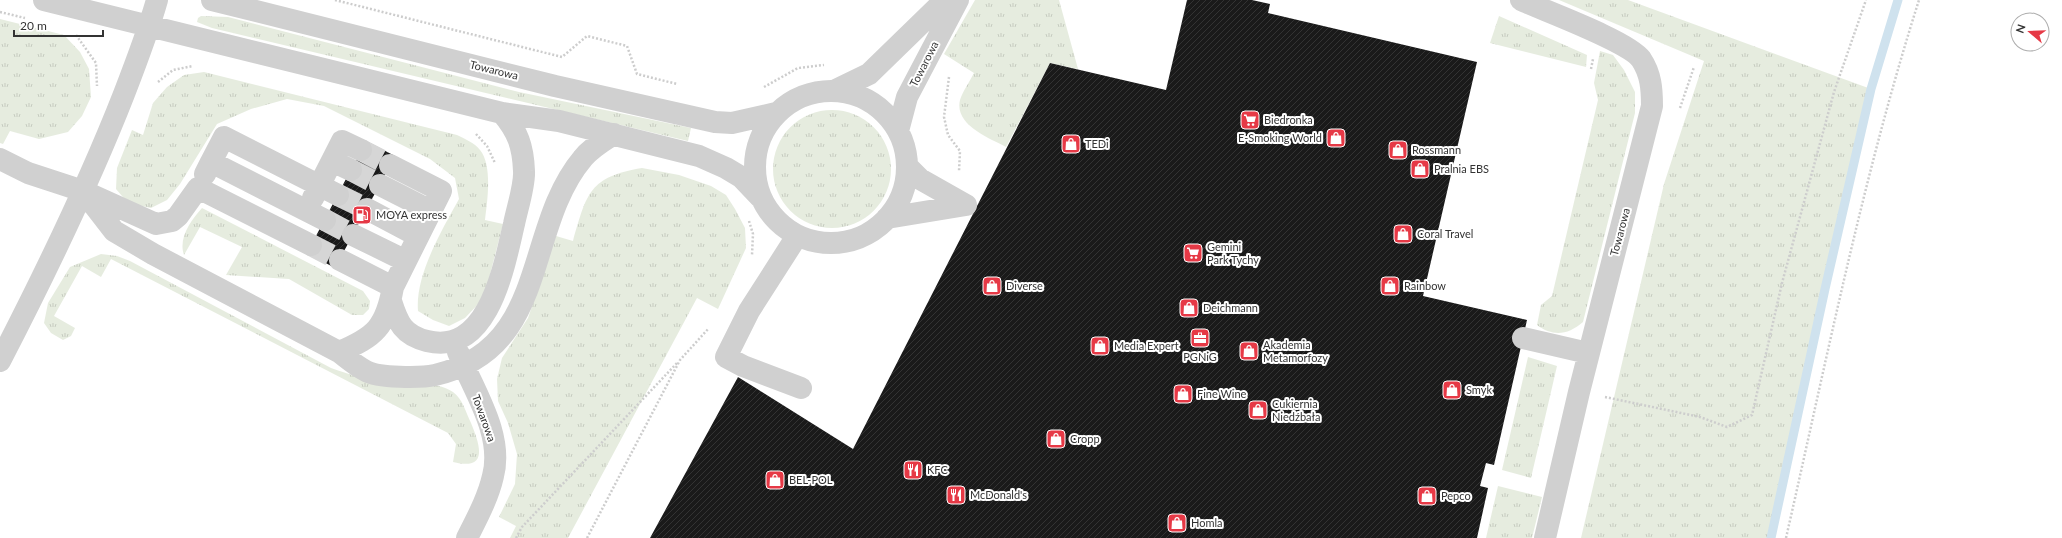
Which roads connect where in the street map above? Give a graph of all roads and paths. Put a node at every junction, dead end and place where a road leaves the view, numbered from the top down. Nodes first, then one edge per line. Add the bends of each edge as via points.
1 (44, 0) edge
2 (156, 0) edge
3 (212, 0) edge
4 (335, 0) edge
5 (945, 0) edge
6 (958, 0) edge
7 (1521, 0) edge
8 (1866, 0) edge
9 (1919, 0) edge
10 (0, 12) edge
11 (29, 19) dead end
12 (150, 26) junction
13 (72, 30) dead end
14 (928, 57) junction
15 (201, 64) dead end
16 (826, 65) dead end
17 (680, 85) dead end
18 (153, 86) dead end
19 (757, 90) dead end
20 (836, 90) junction
21 (117, 111) junction
22 (502, 113) junction
23 (776, 113) junction
24 (472, 131) dead end
25 (898, 131) junction
26 (614, 134) junction
27 (361, 150) tunnel mouth
28 (0, 159) edge
29 (332, 161) junction
30 (212, 162) junction
31 (390, 165) tunnel mouth
32 (497, 166) dead end
33 (907, 166) junction
34 (351, 170) tunnel mouth
35 (380, 185) tunnel mouth
36 (198, 188) junction
37 (329, 190) junction
38 (83, 191) junction
39 (760, 197) junction
40 (956, 200) junction
41 (366, 209) tunnel mouth
42 (431, 211) junction
43 (316, 215) junction
44 (887, 218) junction
45 (749, 220) dead end
46 (353, 235) tunnel mouth
47 (418, 236) junction
48 (797, 236) junction
49 (340, 260) tunnel mouth
50 (406, 261) junction
51 (749, 262) dead end
52 (392, 294) junction
53 (710, 327) dead end
54 (1523, 338) dead end
55 (454, 340) junction
56 (338, 352) junction
57 (1588, 353) junction
58 (680, 360) junction
59 (0, 362) edge
60 (464, 366) junction
61 (801, 388) dead end
62 (1579, 392) junction
63 (467, 538) edge
64 (516, 538) edge
65 (587, 538) edge
66 (1545, 538) edge
67 (1786, 538) edge

1 - 12 street
2 - 12 street
3 - 23 street, Towarowa via 555,86 716,122 732,123
4 - 17 path via 562,57 586,36 628,46 638,74
5 - 20 street, Towarowa via 869,74
6 - 14 street, Towarowa
7 - 57 street, Towarowa via 1618,42 1640,58 1651,81 1652,106
8 - 62 path via 1834,92 1782,283 1752,415 1727,427 1700,417
9 - 67 path via 1904,47 1851,250
10 - 11 path
12 - 21 street
12 - 22 street
13 - 21 path via 96,64 98,104
14 - 25 street, Towarowa via 907,97
14 - 40 path via 950,70 944,117 948,135 960,151
15 - 18 path via 174,70
16 - 19 path via 798,68
20 - 23 street via 811,93 793,100
20 - 25 street via 859,96 874,104 888,116
21 - 38 street
22 - 26 street via 559,121
22 - 55 street via 515,129 521,146 525,173 492,302 468,333
23 - 39 street via 758,143 754,164
24 - 32 path via 487,146
25 - 33 street via 905,150
26 - 39 street via 699,156 741,178
26 - 60 street via 584,157 560,194 516,318 484,353
27 - 29 street via 342,141
28 - 38 street via 28,173
29 - 34 street
29 - 37 street
30 - 36 street
30 - 37 street via 224,137
30 - 43 street
31 - 42 street via 441,190
33 - 40 street via 920,178
33 - 44 street via 906,183 898,203
35 - 42 street
36 - 38 street via 178,216 172,221 156,224
36 - 43 street via 302,241
37 - 43 street
38 - 56 street via 114,231
38 - 59 street via 52,260
39 - 48 street via 772,216
40 - 44 street via 966,205
41 - 47 street
42 - 47 street
44 - 48 street via 868,234 848,242 812,242
45 - 51 path via 753,234
46 - 50 street
47 - 50 street
48 - 61 street via 749,311 726,357
49 - 52 street
50 - 52 street
52 - 55 street via 396,317 404,331 419,339 435,343
52 - 56 street via 384,320 373,334 359,344
53 - 58 path
54 - 57 street
55 - 60 street, Towarowa
56 - 60 street via 367,372 385,375 429,376
57 - 62 street, Towarowa
58 - 64 path via 522,527
58 - 65 path
60 - 63 street, Towarowa via 487,419 495,455 494,475 487,496
62 - 66 street, Towarowa

